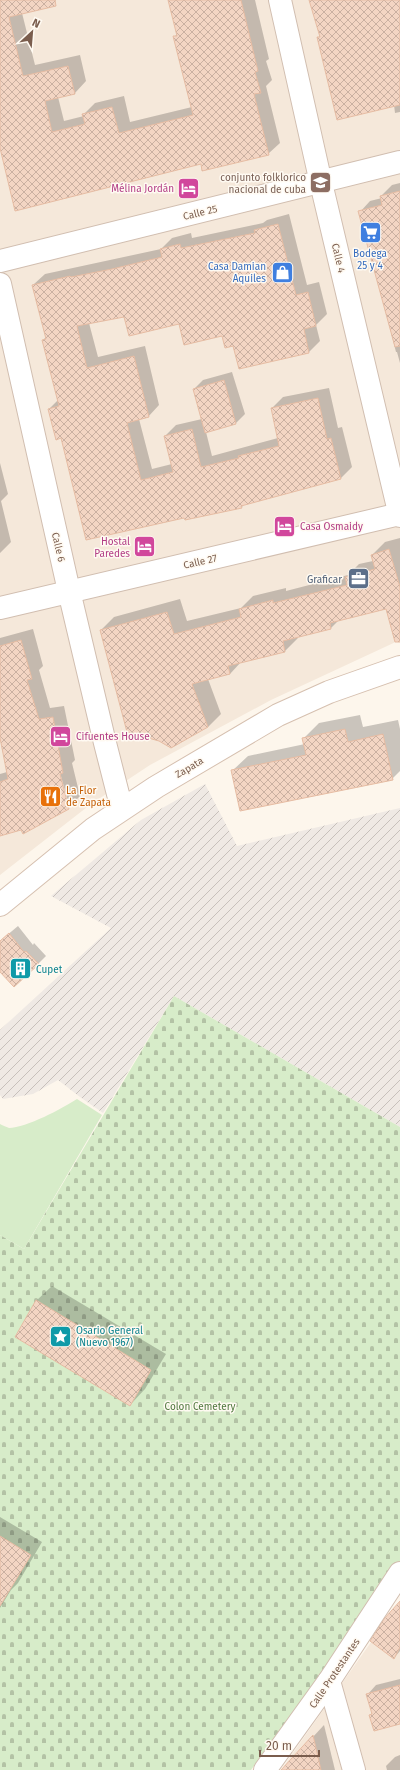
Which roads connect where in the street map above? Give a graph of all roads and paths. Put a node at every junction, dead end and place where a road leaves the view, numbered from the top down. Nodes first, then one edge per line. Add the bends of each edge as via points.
1 (280, 0) edge
2 (400, 162) edge
3 (321, 182) junction
4 (0, 261) edge
5 (0, 284) edge
6 (400, 515) edge
7 (69, 591) junction
8 (0, 608) edge
9 (400, 667) edge
10 (123, 807) junction
11 (0, 905) edge
12 (400, 1573) edge
13 (330, 1681) junction
14 (265, 1770) edge
15 (354, 1770) edge

1 - 3 street, Calle 4
2 - 3 street, Calle 25
3 - 4 street, Calle 25
3 - 6 street, Calle 4
5 - 7 street, Calle 6
6 - 7 street, Calle 27
7 - 8 street, Calle 27
7 - 10 street, Calle 6
9 - 10 street, Zapata via 329,692 278,715
10 - 11 street, Zapata
12 - 13 street, Calle Protestantes
13 - 14 street, Calle Protestantes
13 - 15 street

